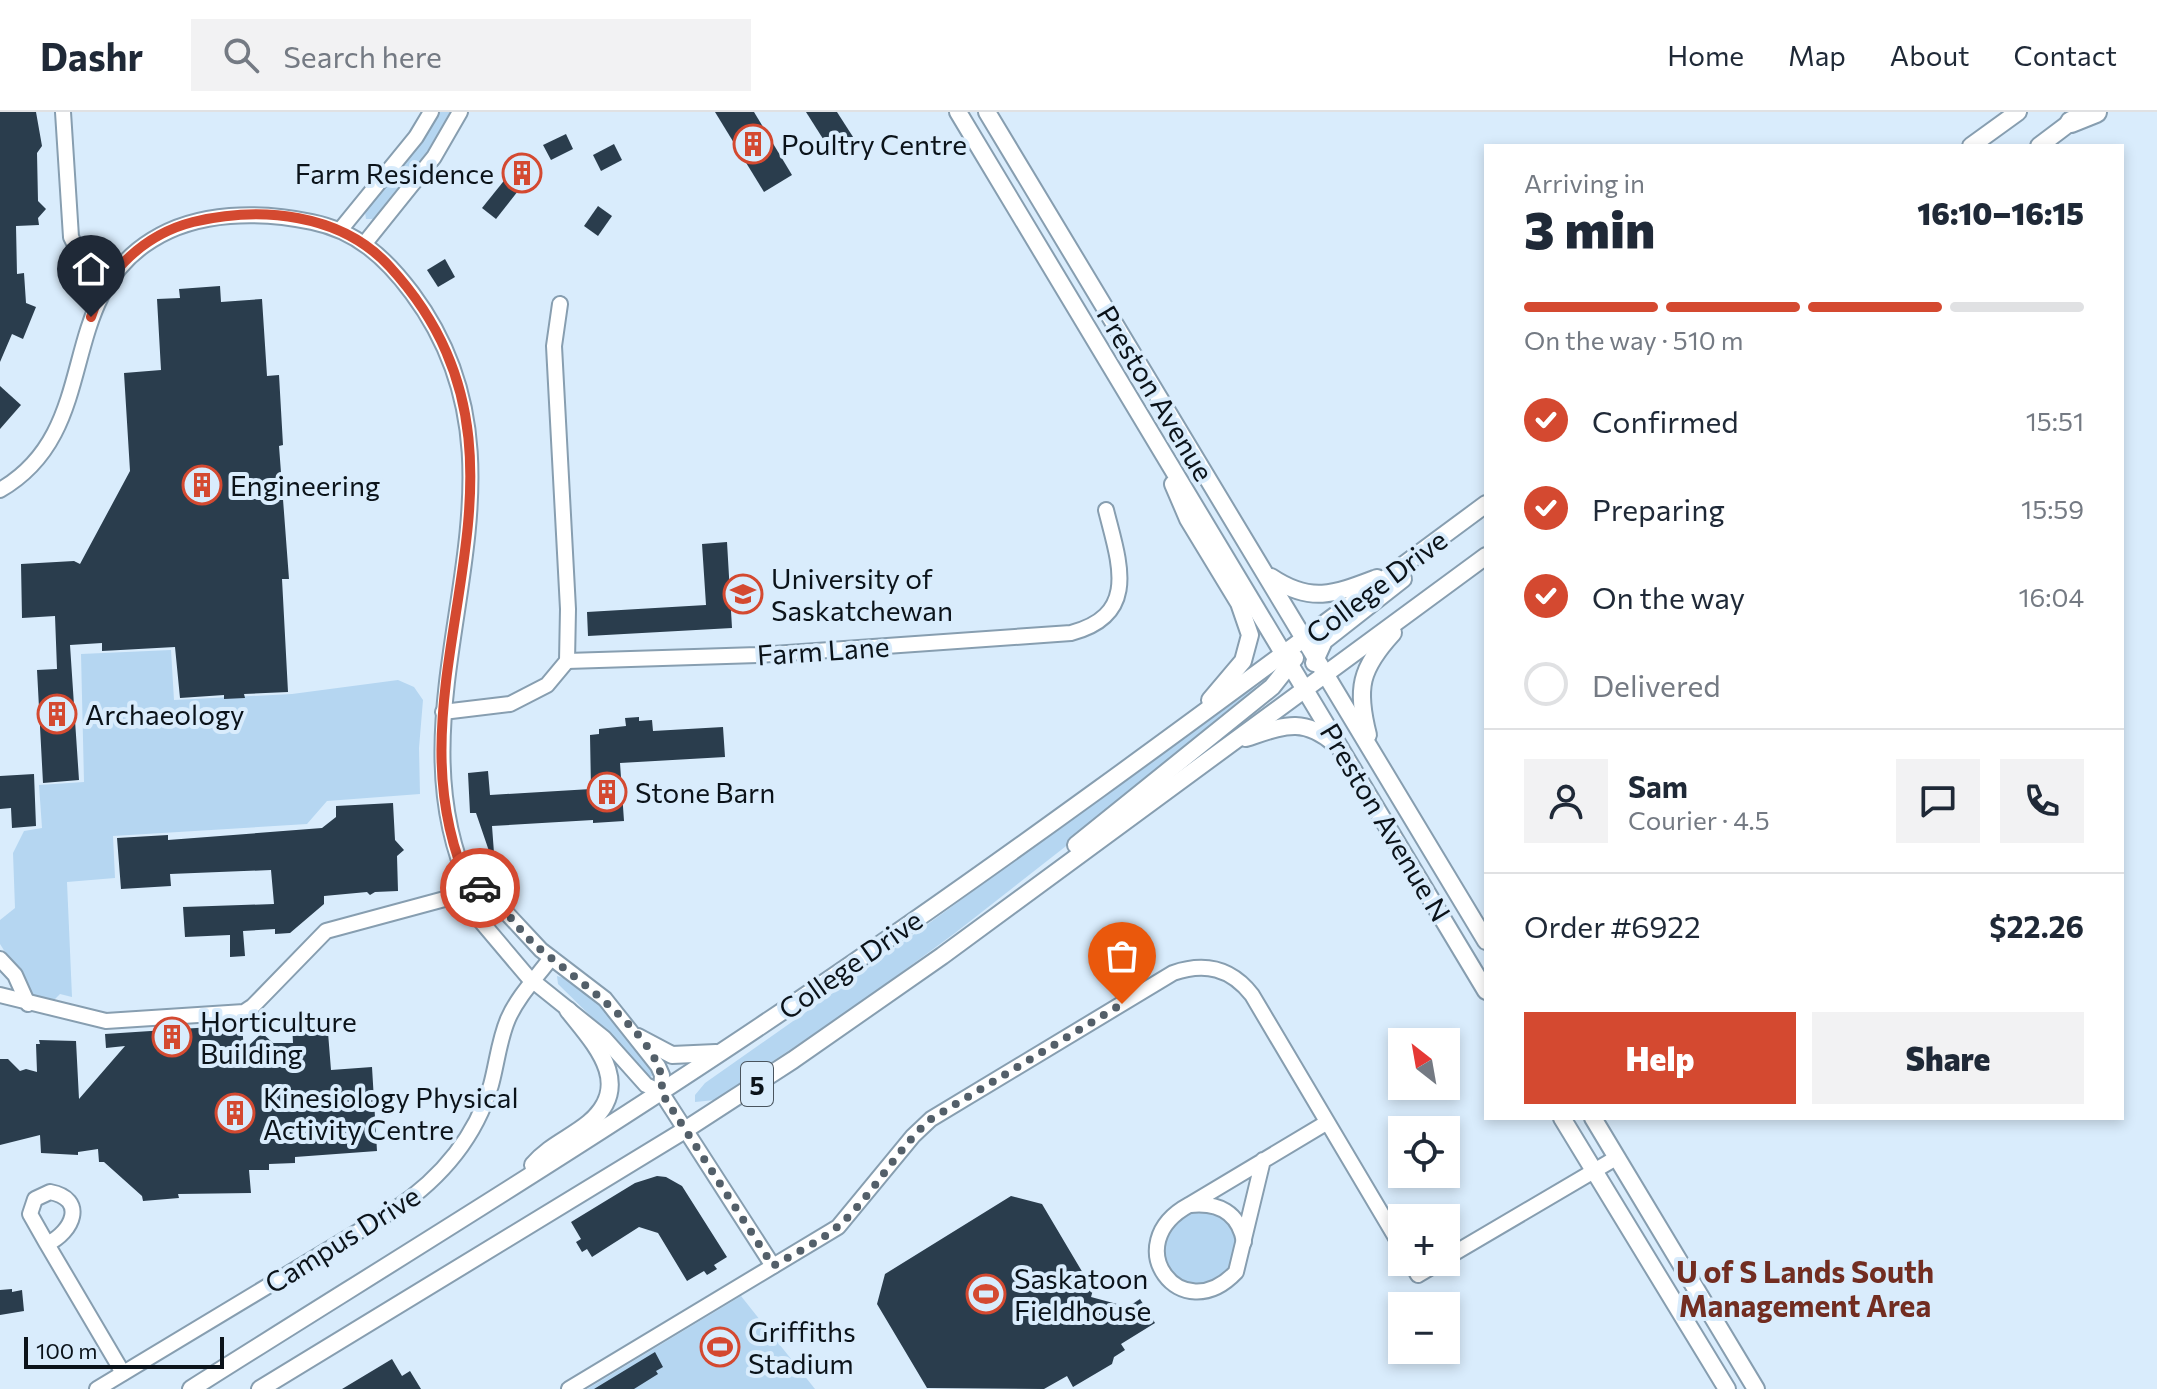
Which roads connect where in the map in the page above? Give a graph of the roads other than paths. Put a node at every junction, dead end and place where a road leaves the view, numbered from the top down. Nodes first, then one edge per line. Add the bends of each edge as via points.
1 (63, 112) edge
2 (431, 112) edge
3 (460, 112) edge
4 (958, 112) edge
5 (987, 112) edge
6 (2018, 112) edge
7 (2096, 112) edge
8 (2078, 117) edge
9 (1974, 144) edge
10 (2042, 144) edge
11 (341, 229) junction
12 (365, 243) junction
13 (107, 283) junction
14 (560, 304) dead end
15 (1142, 417) junction
16 (0, 490) edge
17 (1484, 506) edge
18 (1484, 507) edge
19 (1106, 510) dead end
20 (1484, 557) edge
21 (1397, 570) junction
22 (1265, 572) junction
23 (1417, 607) junction
24 (1305, 639) junction
25 (1316, 658) junction
26 (1289, 659) junction
27 (567, 661) junction
28 (1325, 674) junction
29 (1306, 688) junction
30 (443, 712) junction
31 (1193, 720) junction
32 (1229, 743) junction
33 (1343, 750) junction
34 (1372, 752) junction
35 (470, 888) junction
36 (1484, 938) edge
37 (551, 958) junction
38 (0, 959) edge
39 (532, 981) junction
40 (1484, 988) edge
41 (895, 990) junction
42 (0, 995) edge
43 (28, 1004) junction
44 (568, 1010) junction
45 (638, 1037) junction
46 (721, 1052) junction
47 (661, 1092) junction
48 (1563, 1120) edge
49 (1594, 1120) edge
50 (1326, 1123) junction
51 (685, 1130) junction
52 (1616, 1158) junction
53 (1263, 1160) junction
54 (1594, 1172) junction
55 (518, 1182) junction
56 (1189, 1205) junction
57 (1388, 1225) edge
58 (47, 1244) dead end
59 (1244, 1245) junction
60 (1460, 1250) edge
61 (773, 1266) junction
62 (123, 1373) junction
63 (97, 1389) edge
64 (191, 1389) edge
65 (260, 1389) edge
66 (569, 1389) edge
67 (1727, 1389) edge
68 (1756, 1389) edge

1 - 13 street via 71,237 84,263
2 - 11 street
3 - 12 street via 434,157
4 - 15 main road, Preston Avenue
5 - 22 main road, Preston Avenue
6 - 9 main road
7 - 8 highway
8 - 10 main road
11 - 12 street
11 - 13 street via 274,216 195,222 152,240
12 - 30 street via 429,318 456,372 470,428 472,480
13 - 16 street via 95,305 53,440 38,460
14 - 27 street via 554,346
15 - 26 main road, Preston Avenue
15 - 31 main road via 1188,519 1239,603 1250,635 1243,661
17 - 21 main road, College Drive
18 - 25 main road via 1324,641
19 - 27 street, Farm Lane via 1120,587 1110,612 1087,629 758,655
20 - 23 main road, College Drive / 5
21 - 22 main road via 1345,591 1308,595
21 - 24 main road, College Drive
22 - 24 main road, Preston Avenue
23 - 28 main road, College Drive / 5
23 - 34 main road via 1378,649 1365,672 1361,707
24 - 25 main road, Preston Avenue
24 - 26 main road
25 - 28 main road, Preston Avenue
25 - 29 main road
26 - 29 main road, Preston Avenue N
26 - 31 main road, College Drive / 5
26 - 41 main road via 1272,687 923,962
27 - 30 street via 547,685 510,704
28 - 29 main road, College Drive / 5
28 - 34 main road, Preston Avenue N
29 - 32 main road, College Drive / 5
29 - 33 main road, Preston Avenue N
30 - 35 street via 443,792
31 - 46 main road, College Drive / 5 via 1075,808
32 - 33 main road via 1302,725
32 - 41 main road, College Drive / 5
33 - 40 main road, Preston Avenue N
34 - 36 main road, Preston Avenue N
35 - 37 street via 486,891
35 - 39 street via 468,906
35 - 43 street via 326,931 244,1012 106,1021
37 - 39 street, Campus Drive
37 - 45 street via 594,989
38 - 43 street via 15,975
39 - 44 street
39 - 62 street, Campus Drive via 509,1018 477,1121 432,1182
41 - 51 main road, College Drive / 5
42 - 43 street
44 - 47 street via 604,1038 646,1085
44 - 55 main road via 607,1061 605,1102 589,1123 549,1149
45 - 46 main road via 681,1057
45 - 47 street via 662,1075
46 - 47 main road, College Drive / 5
47 - 51 street
47 - 55 main road, College Drive / 5
48 - 54 main road
49 - 52 main road
50 - 53 street
50 - 57 street
50 - 61 street via 1245,986 1219,969 1196,966 1173,973 931,1119 847,1218
51 - 61 street
51 - 65 main road, College Drive / 5
52 - 54 street
52 - 68 main road
53 - 56 street
53 - 59 street
54 - 60 street
54 - 67 main road
55 - 64 main road, College Drive / 5
56 - 59 street via 1213,1205 1231,1213
56 - 59 street via 1166,1222 1156,1245 1160,1266 1174,1284 1192,1292 1213,1290 1236,1272
58 - 62 street
61 - 66 street
62 - 63 street, Campus Drive

